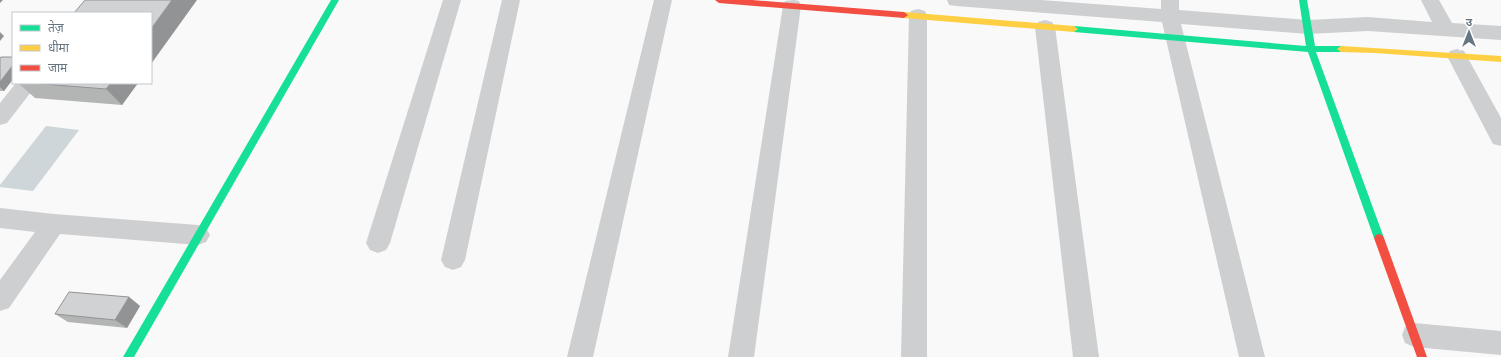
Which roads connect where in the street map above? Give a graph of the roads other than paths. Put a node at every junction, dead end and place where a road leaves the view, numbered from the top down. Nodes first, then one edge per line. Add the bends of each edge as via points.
1 (335, 0) edge
2 (452, 0) edge
3 (511, 0) edge
4 (663, 0) edge
5 (719, 0) edge
6 (956, 0) edge
7 (1303, 0) edge
8 (1430, 0) edge
9 (792, 6) junction
10 (1170, 8) edge
11 (918, 16) junction
12 (1045, 27) junction
13 (1308, 27) junction
14 (1446, 29) junction
15 (1501, 33) edge
16 (1176, 38) junction
17 (1311, 49) junction
18 (1457, 56) junction
19 (1501, 59) edge
20 (27, 84) edge
21 (0, 117) edge
22 (1501, 138) edge
23 (0, 218) edge
24 (54, 224) junction
25 (198, 236) junction
26 (378, 243) dead end
27 (453, 260) dead end
28 (0, 300) edge
29 (1501, 343) edge
30 (1418, 346) edge
31 (128, 357) edge
32 (580, 357) edge
33 (741, 357) edge
34 (914, 357) edge
35 (1086, 357) edge
36 (1252, 357) edge

1 - 25 street
2 - 26 street
3 - 27 street
4 - 32 street
5 - 9 street
6 - 10 street
7 - 13 street
8 - 14 street
9 - 11 street
9 - 33 street
10 - 13 street
10 - 16 street
11 - 12 street
11 - 34 street
12 - 16 street
12 - 35 street
13 - 14 street via 1368,24
13 - 17 street
14 - 15 street
16 - 17 street
16 - 36 street
17 - 18 street via 1375,50
17 - 30 street
18 - 19 street
18 - 22 street
20 - 21 street
23 - 24 street
24 - 25 street
24 - 28 street
25 - 31 street
29 - 30 street

